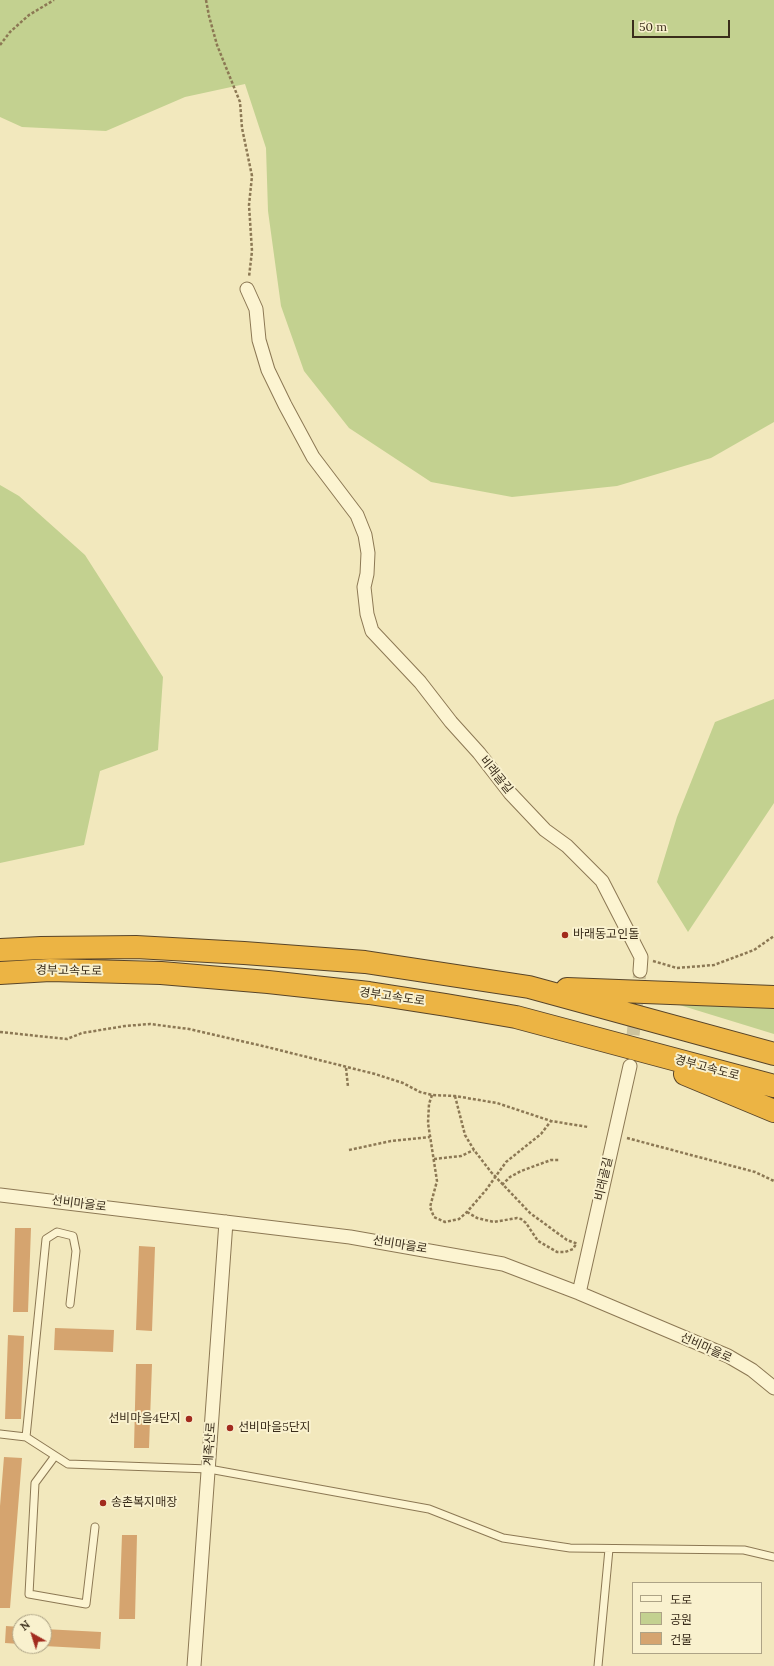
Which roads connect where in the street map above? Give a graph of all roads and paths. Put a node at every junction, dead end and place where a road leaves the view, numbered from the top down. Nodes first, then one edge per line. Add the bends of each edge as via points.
1 (54, 0) edge
2 (206, 0) edge
3 (0, 45) edge
4 (247, 289) joint
5 (774, 936) edge
6 (0, 950) edge
7 (641, 957) junction
8 (640, 971) tunnel mouth
9 (0, 973) edge
10 (529, 987) junction
11 (774, 997) edge
12 (516, 1017) junction
13 (0, 1032) edge
14 (774, 1054) edge
15 (630, 1066) tunnel mouth
16 (346, 1068) junction
17 (774, 1086) edge
18 (348, 1087) dead end
19 (432, 1095) junction
20 (455, 1096) junction
21 (774, 1111) edge
22 (551, 1121) junction
23 (588, 1127) dead end
24 (614, 1134) junction
25 (430, 1137) junction
26 (349, 1150) dead end
27 (474, 1150) junction
28 (434, 1159) junction
29 (560, 1160) dead end
30 (496, 1177) junction
31 (774, 1181) edge
32 (502, 1185) junction
33 (0, 1195) edge
34 (467, 1212) junction
35 (226, 1222) junction
36 (579, 1293) junction
37 (70, 1304) dead end
38 (774, 1388) edge
39 (0, 1434) edge
40 (26, 1437) junction
41 (55, 1456) junction
42 (208, 1470) junction
43 (96, 1527) dead end
44 (609, 1549) junction
45 (774, 1557) edge
46 (194, 1666) edge
47 (598, 1666) edge

1 - 3 path via 29,15
2 - 4 path via 217,45 240,102 242,128 252,176 249,205 252,251
4 - 7 street, 비래골길 via 256,309 259,340 266,364 285,405 313,457 357,515 366,535 368,553 364,587 372,631 420,682 510,793 545,830 567,846 602,881
5 - 7 path via 754,950 714,965 677,968
6 - 10 highway, 경부고속도로 via 136,947 244,953 366,962
7 - 8 street
9 - 12 highway, 경부고속도로 via 90,971 260,981 369,993
10 - 11 highway
10 - 14 highway, 경부고속도로
12 - 17 highway, 경부고속도로
12 - 21 highway via 639,1056
13 - 16 path via 67,1039 82,1033 150,1024 188,1029
15 - 24 street, 비래골길
16 - 18 path
16 - 19 path via 403,1083
19 - 20 path
19 - 25 path via 427,1115
20 - 22 path via 497,1103
20 - 27 path via 465,1135
22 - 23 path
22 - 30 path via 541,1134 506,1162
24 - 31 path via 755,1172
24 - 36 street, 비래골길
25 - 26 path via 391,1141
25 - 28 path
27 - 28 path via 461,1156
27 - 30 path
28 - 34 path via 437,1181 431,1199 431,1213 445,1222 459,1219
29 - 32 path via 551,1160 521,1171
30 - 32 path
30 - 34 path
32 - 34 path via 530,1213 567,1240 577,1244 573,1249 557,1252 538,1241 521,1219 494,1222 477,1218
33 - 35 street, 선비마을로
35 - 36 street, 선비마을로 via 350,1237 503,1264
35 - 42 street, 계족산로
36 - 38 street, 선비마을로 via 728,1356 752,1370
37 - 40 lane via 76,1251 73,1236 57,1232 46,1239
39 - 40 lane
40 - 41 lane
41 - 42 lane via 68,1464
41 - 43 lane via 35,1483 29,1594 86,1604
42 - 44 lane via 429,1509 503,1538 570,1548
42 - 46 street, 계족산로
44 - 45 lane via 744,1550
44 - 47 lane

